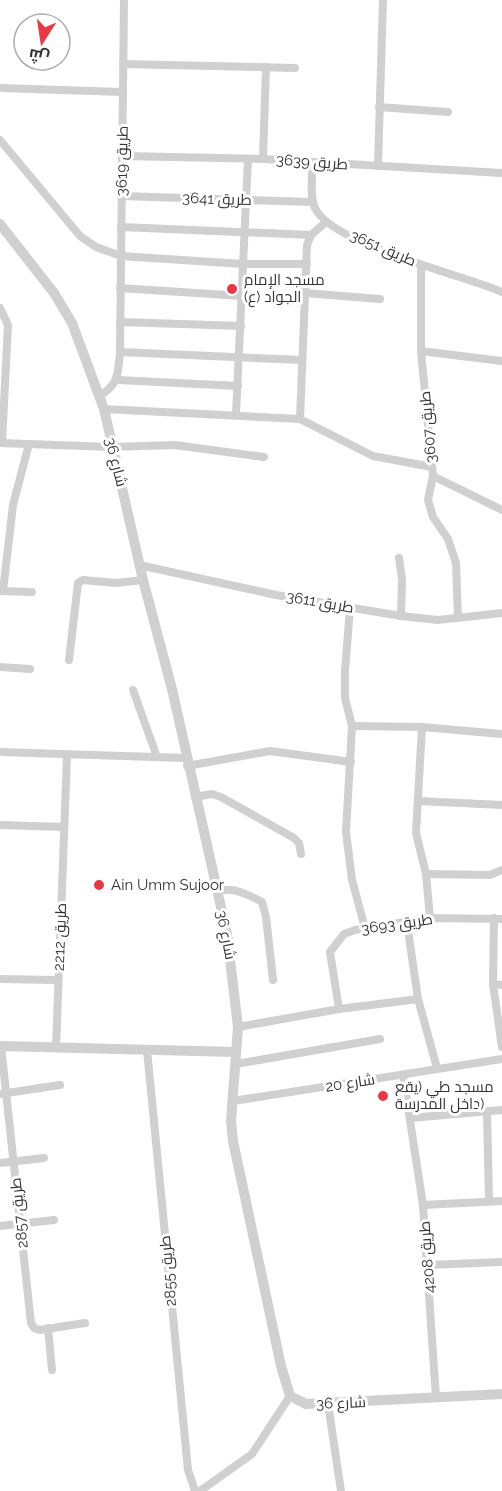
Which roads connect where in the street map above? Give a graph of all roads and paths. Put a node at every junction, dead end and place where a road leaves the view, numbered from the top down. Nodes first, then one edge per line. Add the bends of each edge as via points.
1 (124, 0) edge
2 (383, 0) edge
3 (123, 64) junction
4 (266, 67) junction
5 (295, 68) dead end
6 (0, 88) edge
7 (123, 92) junction
8 (379, 107) junction
9 (448, 112) dead end
10 (0, 140) edge
11 (122, 156) junction
12 (248, 159) junction
13 (263, 159) junction
14 (312, 162) junction
15 (378, 166) junction
16 (502, 173) edge
17 (121, 196) junction
18 (246, 200) junction
19 (313, 202) junction
20 (326, 222) junction
21 (0, 224) edge
22 (121, 227) junction
23 (245, 232) junction
24 (311, 235) junction
25 (121, 256) junction
26 (243, 264) junction
27 (307, 264) junction
28 (421, 265) junction
29 (120, 288) junction
30 (502, 292) edge
31 (305, 293) junction
32 (242, 296) junction
33 (380, 299) dead end
34 (0, 308) edge
35 (120, 322) junction
36 (241, 326) junction
37 (421, 351) junction
38 (120, 352) junction
39 (239, 356) junction
40 (302, 360) junction
41 (502, 361) edge
42 (2, 378) edge
43 (118, 380) junction
44 (238, 386) junction
45 (100, 395) junction
46 (104, 409) junction
47 (237, 414) junction
48 (300, 419) junction
49 (1, 443) edge
50 (29, 444) junction
51 (111, 447) junction
52 (264, 457) dead end
53 (433, 471) junction
54 (502, 510) edge
55 (399, 558) dead end
56 (139, 565) junction
57 (143, 580) junction
58 (1, 591) edge
59 (32, 592) dead end
60 (350, 608) junction
61 (502, 613) edge
62 (400, 616) junction
63 (458, 618) junction
64 (69, 660) dead end
65 (0, 668) edge
66 (30, 669) dead end
67 (133, 690) dead end
68 (352, 726) junction
69 (423, 727) junction
70 (502, 734) edge
71 (0, 752) edge
72 (67, 755) junction
73 (157, 757) junction
74 (186, 762) junction
75 (351, 762) junction
76 (195, 797) junction
77 (418, 801) junction
78 (502, 805) edge
79 (0, 825) edge
80 (64, 826) junction
81 (301, 854) dead end
82 (502, 870) edge
83 (426, 873) junction
84 (217, 891) junction
85 (430, 918) junction
86 (498, 919) edge
87 (407, 923) junction
88 (365, 928) junction
89 (0, 979) edge
90 (58, 980) junction
91 (273, 980) dead end
92 (497, 985) edge
93 (418, 999) junction
94 (339, 1009) junction
95 (238, 1027) junction
96 (380, 1040) dead end
97 (1, 1046) edge
98 (502, 1047) edge
99 (56, 1048) junction
100 (147, 1050) junction
101 (235, 1052) junction
102 (502, 1059) edge
103 (236, 1064) junction
104 (437, 1068) junction
105 (403, 1074) junction
106 (60, 1086) dead end
107 (3, 1093) edge
108 (233, 1101) junction
109 (502, 1110) edge
110 (487, 1111) junction
111 (410, 1118) junction
112 (44, 1158) dead end
113 (14, 1161) junction
114 (0, 1162) edge
115 (502, 1200) edge
116 (489, 1201) junction
117 (423, 1205) junction
118 (54, 1220) dead end
119 (21, 1223) junction
120 (0, 1226) edge
121 (502, 1262) edge
122 (429, 1265) junction
123 (85, 1323) dead end
124 (48, 1328) junction
125 (52, 1370) dead end
126 (502, 1394) edge
127 (290, 1396) junction
128 (436, 1398) junction
129 (328, 1404) junction
130 (212, 1488) edge
131 (195, 1491) edge
132 (200, 1491) edge
133 (341, 1491) edge

1 - 3 street, طريق 3619
2 - 8 street
3 - 4 street
3 - 7 street, طريق 3619
4 - 5 street
4 - 13 street
6 - 7 street
7 - 11 street, طريق 3619
8 - 9 street
8 - 15 street
10 - 25 street via 80,236
11 - 12 street, طريق 3639
11 - 17 street, طريق 3619
12 - 13 street, طريق 3639
12 - 18 street
13 - 14 street, طريق 3639
14 - 15 street, طريق 3639
14 - 19 street
15 - 16 street, طريق 3639
17 - 18 street, طريق 3641
17 - 22 street, طريق 3619
18 - 19 street, طريق 3641
18 - 23 street
19 - 20 street, طريق 3651
20 - 24 street
20 - 28 street, طريق 3651
21 - 45 street, شارع 36 via 54,293 72,323
22 - 23 street
22 - 25 street, طريق 3619
23 - 24 street
23 - 26 street
24 - 27 street
25 - 26 street
25 - 29 street, طريق 3619
26 - 27 street
26 - 32 street
27 - 31 street
28 - 30 street, طريق 3651
28 - 37 street, طريق 3607
29 - 32 street
29 - 35 street, طريق 3619
31 - 33 street
31 - 40 street
32 - 36 street
34 - 42 street via 8,325
35 - 36 street
35 - 38 street, طريق 3619
36 - 39 street
37 - 41 street
37 - 53 street, طريق 3607
38 - 39 street
38 - 43 street, طريق 3619
39 - 40 street
39 - 44 street
40 - 48 street
42 - 49 street
43 - 44 street
43 - 45 street
44 - 47 street
45 - 46 street, شارع 36
46 - 47 street
46 - 51 street, شارع 36
47 - 48 street
48 - 53 street via 373,456
49 - 50 street
50 - 51 street
50 - 58 street via 13,505
51 - 52 street via 175,445
51 - 56 street, شارع 36
53 - 54 street
53 - 63 street, طريق 3607 via 428,500 456,564
55 - 62 street
56 - 57 street, شارع 36
56 - 60 street, طريق 3611
57 - 64 street via 78,583
57 - 74 street, شارع 36 via 172,689
58 - 59 street
60 - 62 street, طريق 3611
60 - 68 street via 345,698
61 - 63 street, طريق 3611
62 - 63 street, طريق 3611
65 - 66 street
67 - 73 street
68 - 69 street
68 - 75 street
69 - 70 street
69 - 77 street
71 - 72 street
72 - 73 street
72 - 80 street, طريق 2212
73 - 74 street
74 - 75 street via 270,751
74 - 76 street, شارع 36
75 - 88 street via 348,857
76 - 81 street via 221,797 294,838
76 - 84 street, شارع 36
77 - 78 street
77 - 83 street via 417,840
79 - 80 street
80 - 90 street, طريق 2212
82 - 83 street via 489,875
83 - 85 street
84 - 91 street via 227,888 262,902
84 - 95 street, شارع 36 via 233,969
85 - 86 street, طريق 3693
85 - 87 street, طريق 3693
86 - 92 street, طريق 3693
87 - 88 street, طريق 3693
87 - 93 street
88 - 94 street, طريق 3693 via 344,934 330,952
89 - 90 street
90 - 99 street, طريق 2212
92 - 98 street, طريق 3693
93 - 94 street
93 - 104 street
94 - 95 street
95 - 101 street, شارع 36
96 - 103 street
97 - 99 street
97 - 107 street, طريق 2857
99 - 100 street
100 - 101 street
100 - 131 street, طريق 2855 via 188,1470
101 - 103 street, شارع 36
102 - 104 street, شارع 20
103 - 108 street, شارع 36
104 - 105 street, شارع 20
105 - 108 street, شارع 20
105 - 111 street, طريق 4208
106 - 107 street
107 - 113 street, طريق 2857
108 - 127 street, شارع 36 via 233,1141
109 - 110 street
110 - 111 street
110 - 116 street
111 - 117 street, طريق 4208
112 - 113 street
113 - 114 street
113 - 119 street, طريق 2857
115 - 116 street
116 - 117 street
117 - 122 street, طريق 4208
118 - 119 street
119 - 120 street
119 - 124 street, طريق 2857 via 31,1323 34,1328
121 - 122 street
122 - 128 street, طريق 4208
123 - 124 street
124 - 125 street
126 - 128 street, شارع 36
127 - 129 street, شارع 36 via 306,1404
127 - 130 street via 252,1454
128 - 129 street, شارع 36
129 - 133 street
130 - 132 street

